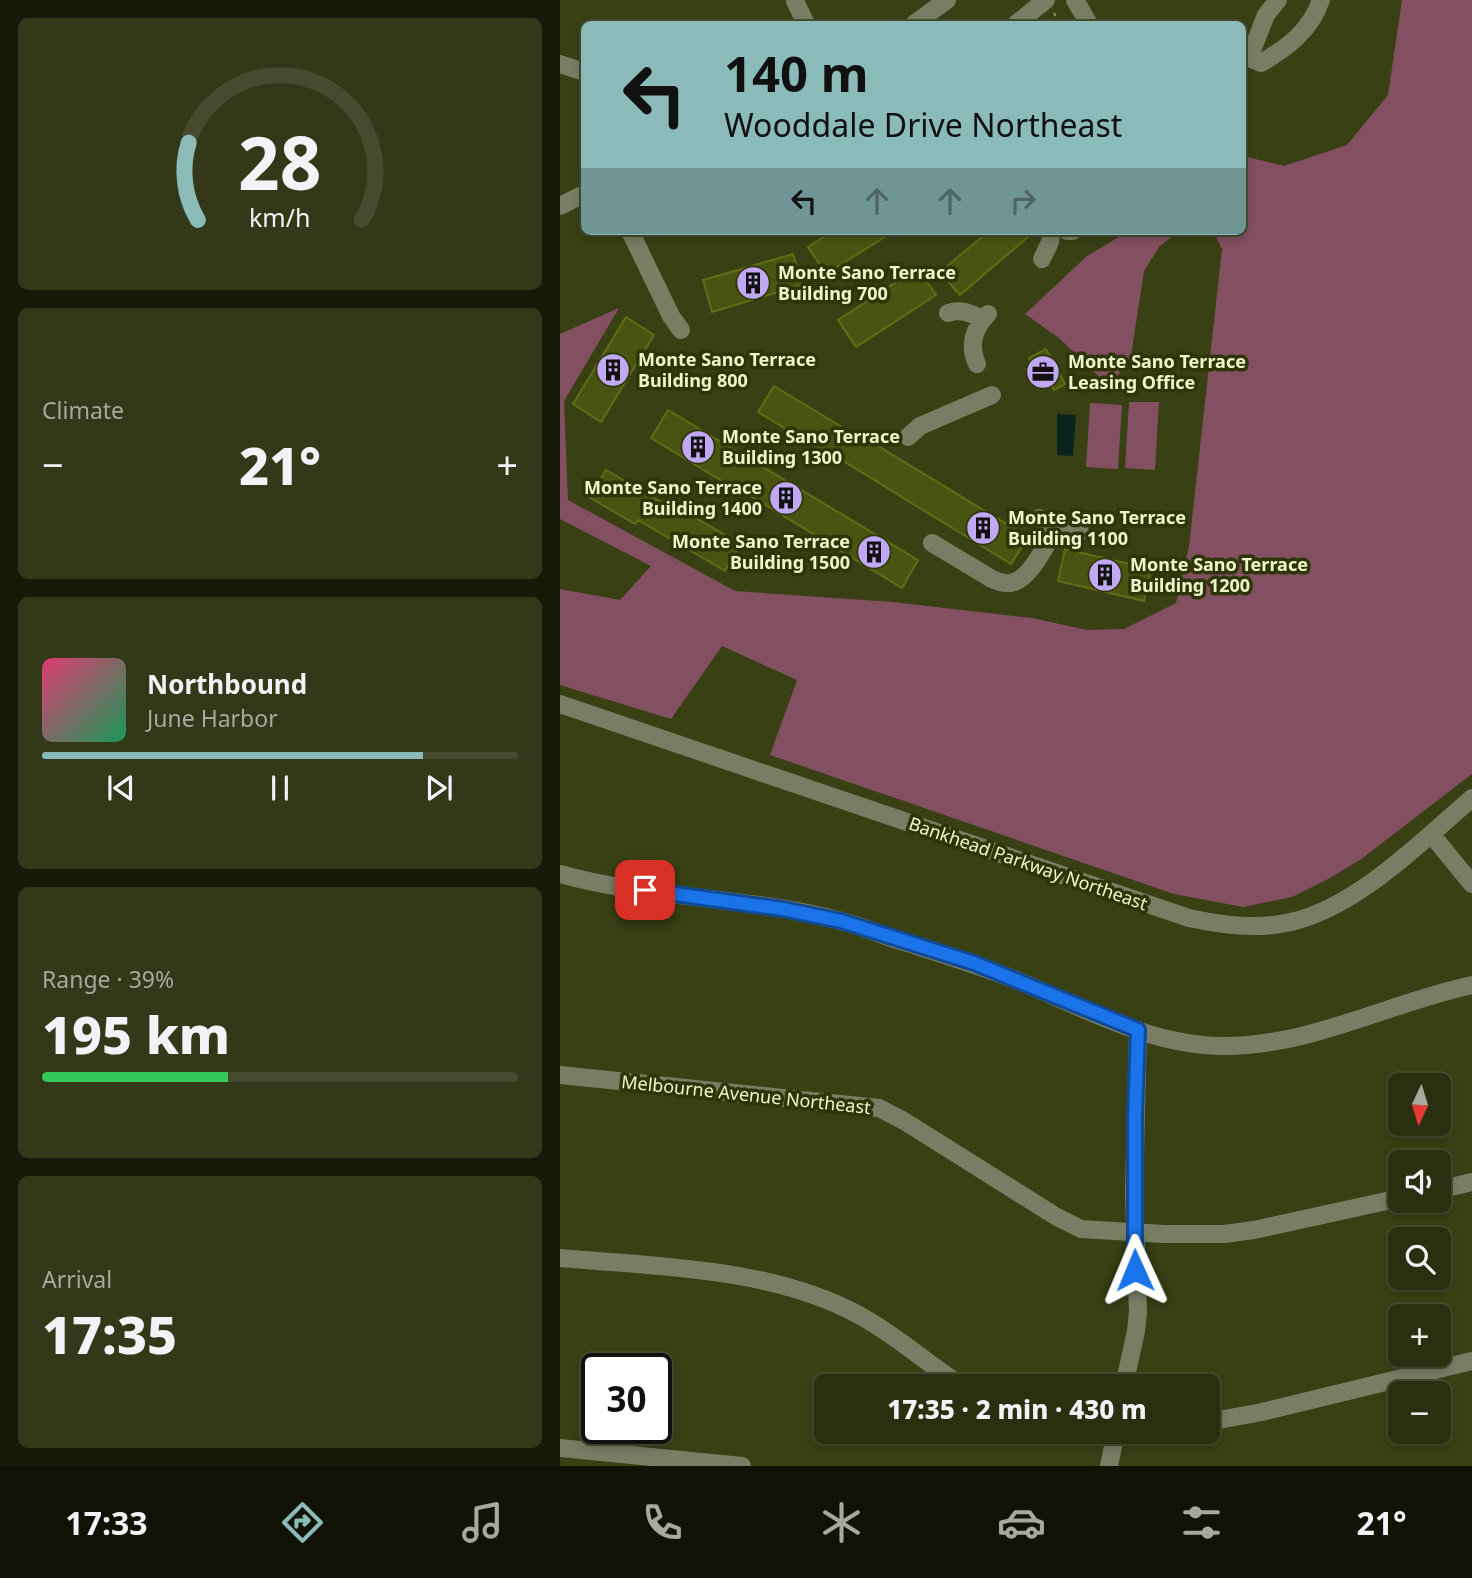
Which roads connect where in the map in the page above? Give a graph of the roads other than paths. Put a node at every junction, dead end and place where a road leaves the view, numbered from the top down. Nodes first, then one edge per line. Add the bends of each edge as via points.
1 (947, 0) edge
2 (1046, 0) edge
3 (1075, 0) edge
4 (1278, 0) edge
5 (1321, 0) edge
6 (795, 1) edge
7 (805, 21) edge
8 (918, 21) edge
9 (1020, 21) edge
10 (1087, 21) edge
11 (1246, 56) edge
12 (560, 64) edge
13 (581, 71) edge
14 (581, 196) edge
15 (560, 206) edge
16 (632, 235) edge
17 (1051, 235) edge
18 (1042, 259) dead end
19 (948, 313) dead end
20 (681, 330) dead end
21 (977, 364) dead end
22 (992, 395) dead end
23 (908, 437) dead end
24 (1039, 518) dead end
25 (1056, 527) junction
26 (1080, 532) dead end
27 (932, 543) dead end
28 (560, 704) edge
29 (1472, 798) edge
30 (1431, 834) junction
31 (560, 874) edge
32 (1472, 884) edge
33 (1472, 985) edge
34 (1138, 1030) junction
35 (560, 1075) edge
36 (1472, 1182) edge
37 (1451, 1187) edge
38 (1388, 1201) edge
39 (1135, 1232) junction
40 (560, 1258) edge
41 (1472, 1361) edge
42 (946, 1374) edge
43 (1127, 1374) edge
44 (1220, 1420) edge
45 (1114, 1444) edge
46 (560, 1448) edge
47 (742, 1466) edge
48 (1109, 1466) edge

1 - 8 street
2 - 9 street
3 - 10 street
4 - 11 street
5 - 11 street via 1316,14 1288,47 1261,63
6 - 7 street
12 - 13 street
14 - 15 street
16 - 20 street
17 - 18 street
19 - 21 street via 986,317 973,338
22 - 23 street via 920,426
24 - 25 street
25 - 26 street
25 - 27 street via 1026,575 1015,582 992,579
28 - 30 street, Bankhead Parkway Northeast via 996,854 1189,918 1220,924 1270,925 1315,915 1360,891
29 - 30 street, Bankhead Parkway Northeast
30 - 32 street
31 - 34 street via 841,921 974,963
33 - 34 street via 1263,1045 1188,1044
34 - 39 street
35 - 39 street, Melbourne Avenue Northeast via 879,1108 1081,1229
36 - 37 street
38 - 39 street, Melbourne Avenue Northeast via 1223,1234
39 - 43 street via 1138,1312
40 - 42 street via 778,1283 872,1322
41 - 44 street
45 - 48 street
46 - 47 street

